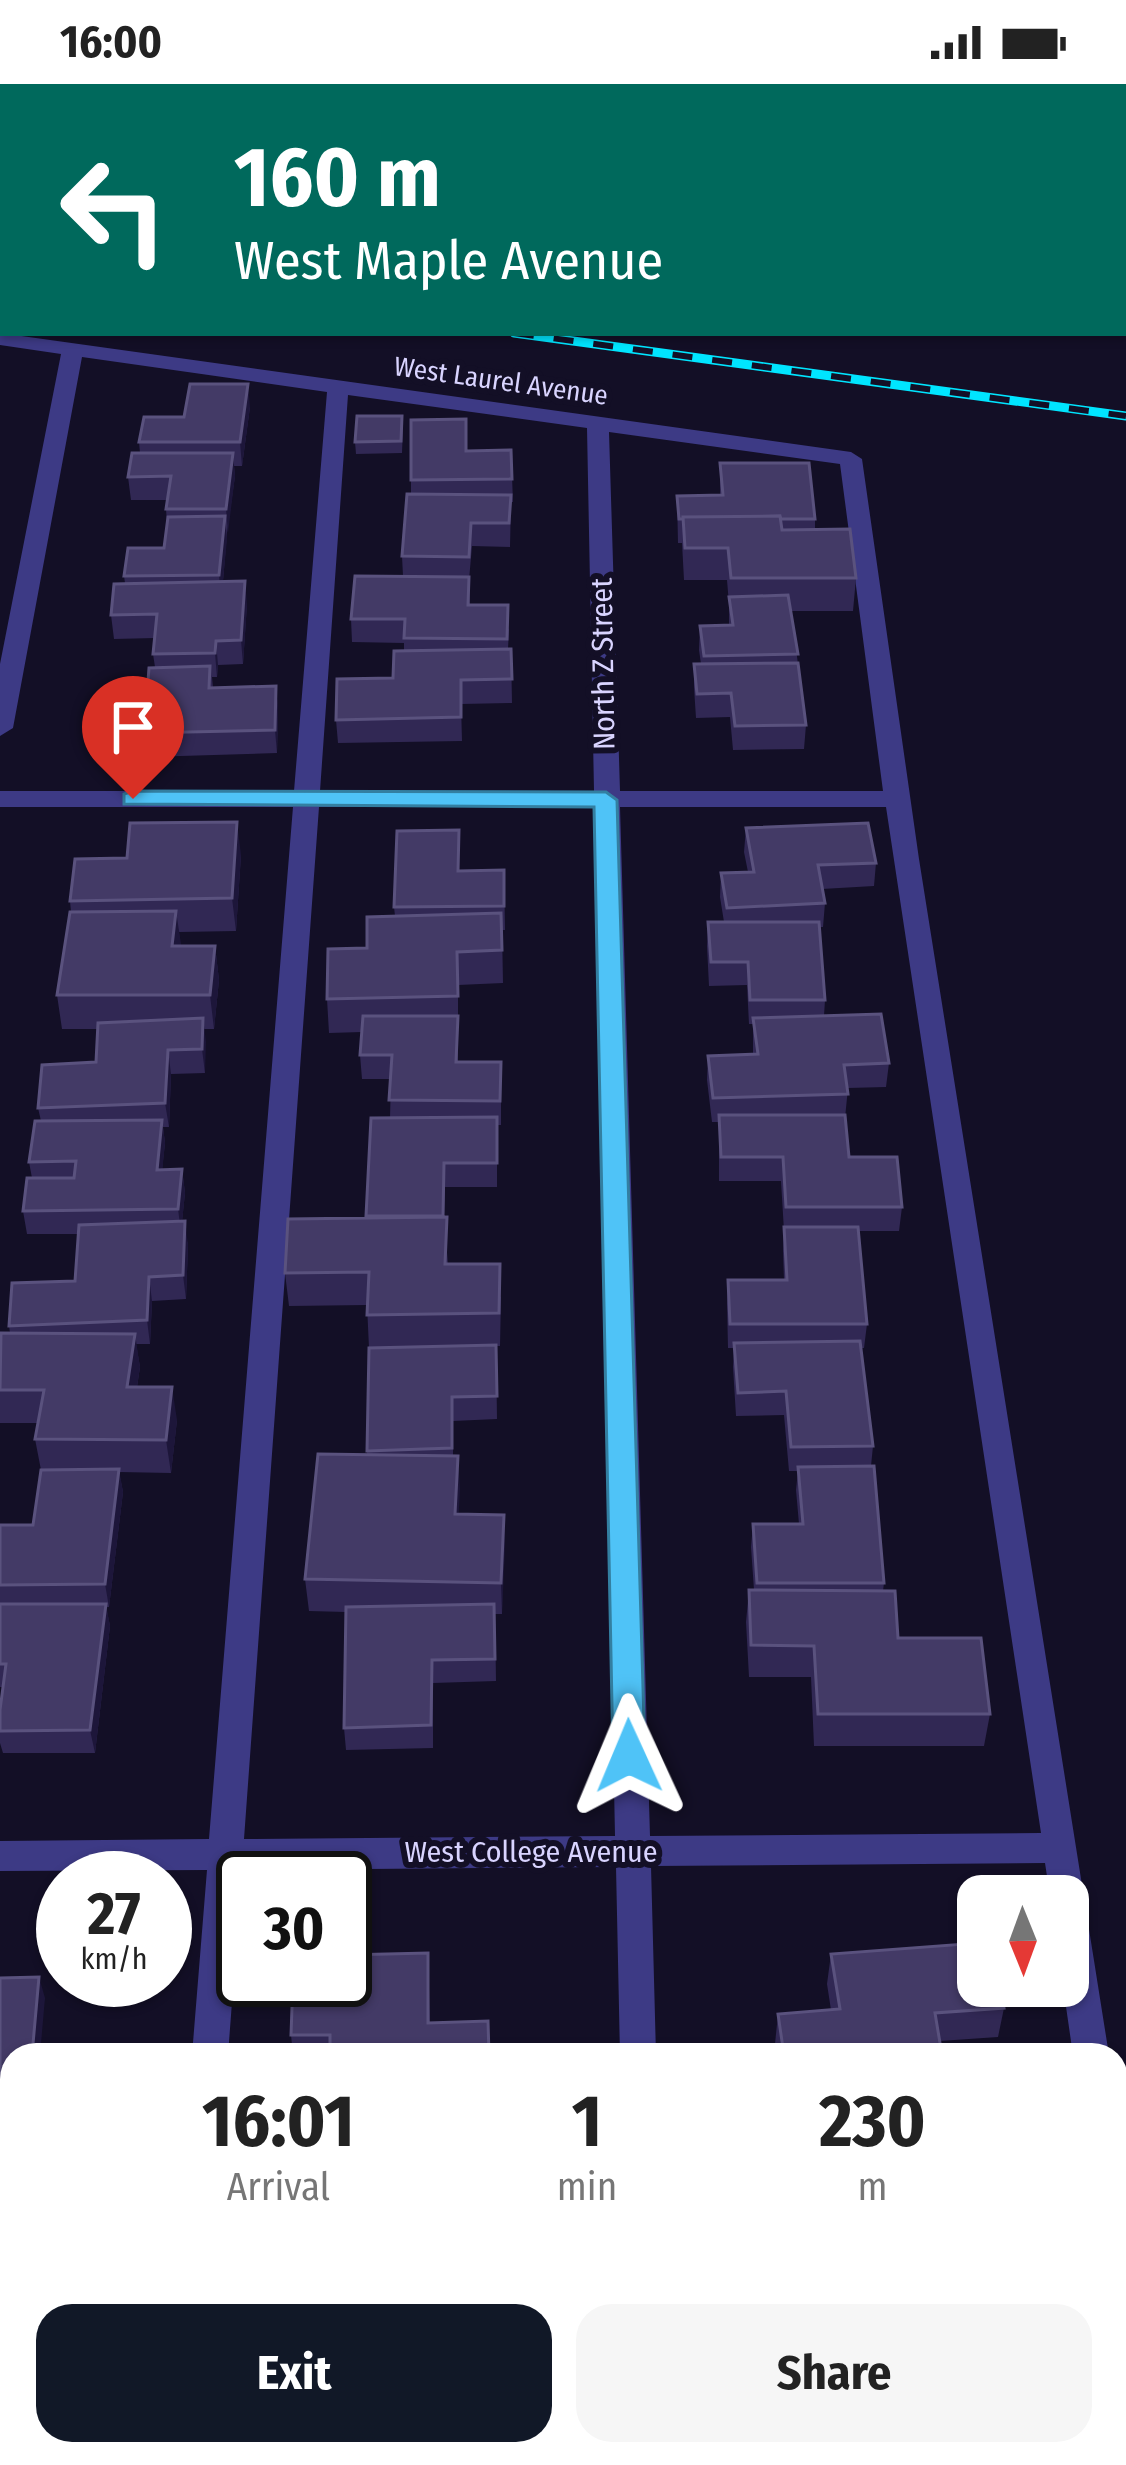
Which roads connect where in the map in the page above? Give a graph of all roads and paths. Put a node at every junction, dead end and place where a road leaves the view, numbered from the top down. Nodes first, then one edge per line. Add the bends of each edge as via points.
1 (0, 339) edge
2 (73, 349) junction
3 (338, 387) junction
4 (598, 425) junction
5 (0, 728) edge
6 (0, 799) edge
7 (310, 799) junction
8 (894, 799) junction
9 (606, 800) junction
10 (1061, 1847) junction
11 (224, 1851) edge
12 (631, 1851) junction
13 (372, 1854) edge
14 (216, 1855) edge
15 (0, 1856) edge
16 (216, 1969) edge
17 (211, 2043) edge
18 (638, 2043) edge
19 (1089, 2043) edge

1 - 2 street, West Laurel Avenue
2 - 3 street, West Laurel Avenue
2 - 5 street
3 - 4 street, West Laurel Avenue
3 - 7 street
4 - 8 street, West Laurel Avenue via 851,459
4 - 9 street, North Z Street
6 - 7 street
7 - 9 street
7 - 11 street
8 - 9 street
8 - 10 street
9 - 12 street, North Z Street
10 - 12 street, West College Avenue
10 - 19 street
12 - 13 street, West College Avenue
12 - 18 street, North Z Street
14 - 15 street, West College Avenue
16 - 17 street

